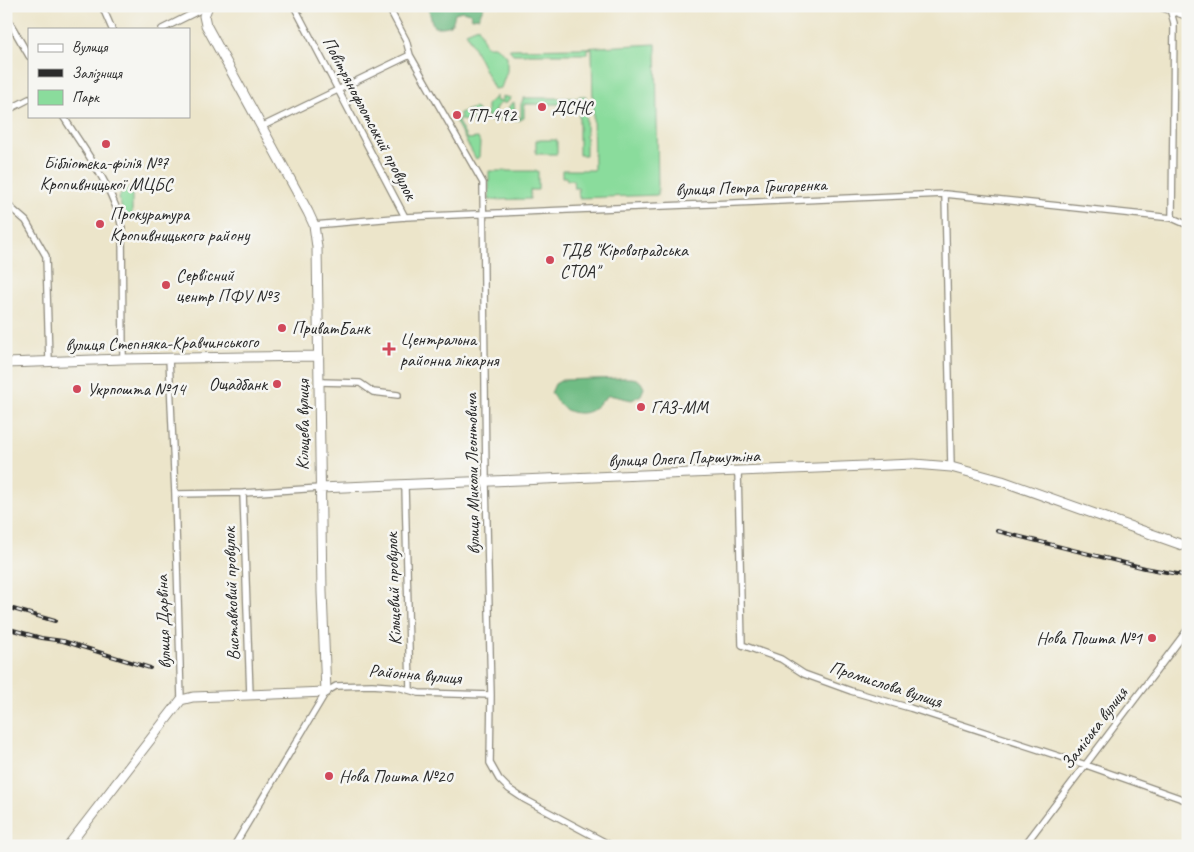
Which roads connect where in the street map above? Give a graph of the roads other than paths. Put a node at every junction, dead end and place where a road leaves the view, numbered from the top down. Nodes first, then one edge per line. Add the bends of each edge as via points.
1 (102, 6) edge
2 (208, 6) edge
3 (294, 6) edge
4 (388, 6) edge
5 (1166, 8) edge
6 (1188, 15) edge
7 (6, 16) edge
8 (112, 28) edge
9 (164, 28) edge
10 (28, 54) edge
11 (410, 55) junction
12 (338, 91) junction
13 (28, 100) edge
14 (6, 111) edge
15 (65, 118) edge
16 (261, 127) junction
17 (945, 194) junction
18 (6, 201) edge
19 (483, 213) junction
20 (406, 217) junction
21 (1172, 218) junction
22 (314, 225) junction
23 (1188, 225) edge
24 (319, 356) junction
25 (169, 358) junction
26 (123, 359) junction
27 (49, 361) junction
28 (6, 363) edge
29 (319, 382) junction
30 (398, 395) dead end
31 (951, 467) junction
32 (738, 472) junction
33 (486, 482) junction
34 (405, 486) junction
35 (320, 488) junction
36 (243, 493) junction
37 (175, 494) junction
38 (1186, 545) edge
39 (1188, 629) edge
40 (410, 690) junction
41 (326, 692) junction
42 (250, 694) junction
43 (491, 695) junction
44 (181, 700) junction
45 (1086, 765) junction
46 (1188, 801) edge
47 (68, 846) edge
48 (234, 846) edge
49 (612, 846) edge
50 (1024, 846) edge

1 - 8 street
2 - 9 street
2 - 16 street, Кільцева вулиця via 204,16 206,25
3 - 12 street, Повітрянофлотський провулок
4 - 11 street, вулиця Миколи Леонтовича
5 - 6 street
5 - 21 street via 1174,23
7 - 10 street
11 - 12 street
11 - 19 street, вулиця Миколи Леонтовича via 483,183
12 - 16 street
12 - 20 street, Повітрянофлотський провулок
13 - 14 street
15 - 26 street via 119,212 122,228
16 - 22 street, Кільцева вулиця
17 - 19 street, вулиця Петра Григоренка
17 - 21 street, вулиця Петра Григоренка
17 - 31 street
18 - 27 street via 26,221 46,256
19 - 20 street, вулиця Петра Григоренка
19 - 33 street, вулиця Миколи Леонтовича
20 - 22 street, вулиця Петра Григоренка
21 - 23 street, вулиця Петра Григоренка
22 - 24 street, Кільцева вулиця
24 - 25 street, вулиця Степняка-Кравчинського
24 - 29 street, Кільцева вулиця
25 - 26 street, вулиця Степняка-Кравчинського
25 - 37 street, вулиця Дарвіна
26 - 27 street, вулиця Степняка-Кравчинського
27 - 28 street, вулиця Степняка-Кравчинського
29 - 30 street via 360,383 373,392
29 - 35 street, Кільцева вулиця
31 - 32 street, вулиця Олега Паршутіна via 914,464
31 - 38 street, вулиця Олега Паршутіна via 1002,481
32 - 33 street, вулиця Олега Паршутіна
32 - 45 street, Промислова вулиця via 742,646 781,659 804,674 851,691
33 - 34 street, вулиця Олега Паршутіна
33 - 43 street, вулиця Миколи Леонтовича
34 - 35 street, вулиця Олега Паршутіна
34 - 40 street, Кільцевий провулок
35 - 36 street, вулиця Олега Паршутіна
35 - 41 street, Кільцева вулиця
36 - 37 street, вулиця Олега Паршутіна
36 - 42 street, Виставковий провулок
37 - 44 street, вулиця Дарвіна
39 - 45 street, Заміська вулиця
40 - 41 street, Районна вулиця via 372,685 336,686
40 - 43 street, Районна вулиця
41 - 42 street, Районна вулиця
41 - 48 street
42 - 44 street, Районна вулиця
43 - 49 street via 490,763 499,779 524,799
44 - 47 street
45 - 46 street, Промислова вулиця
45 - 50 street, Заміська вулиця

